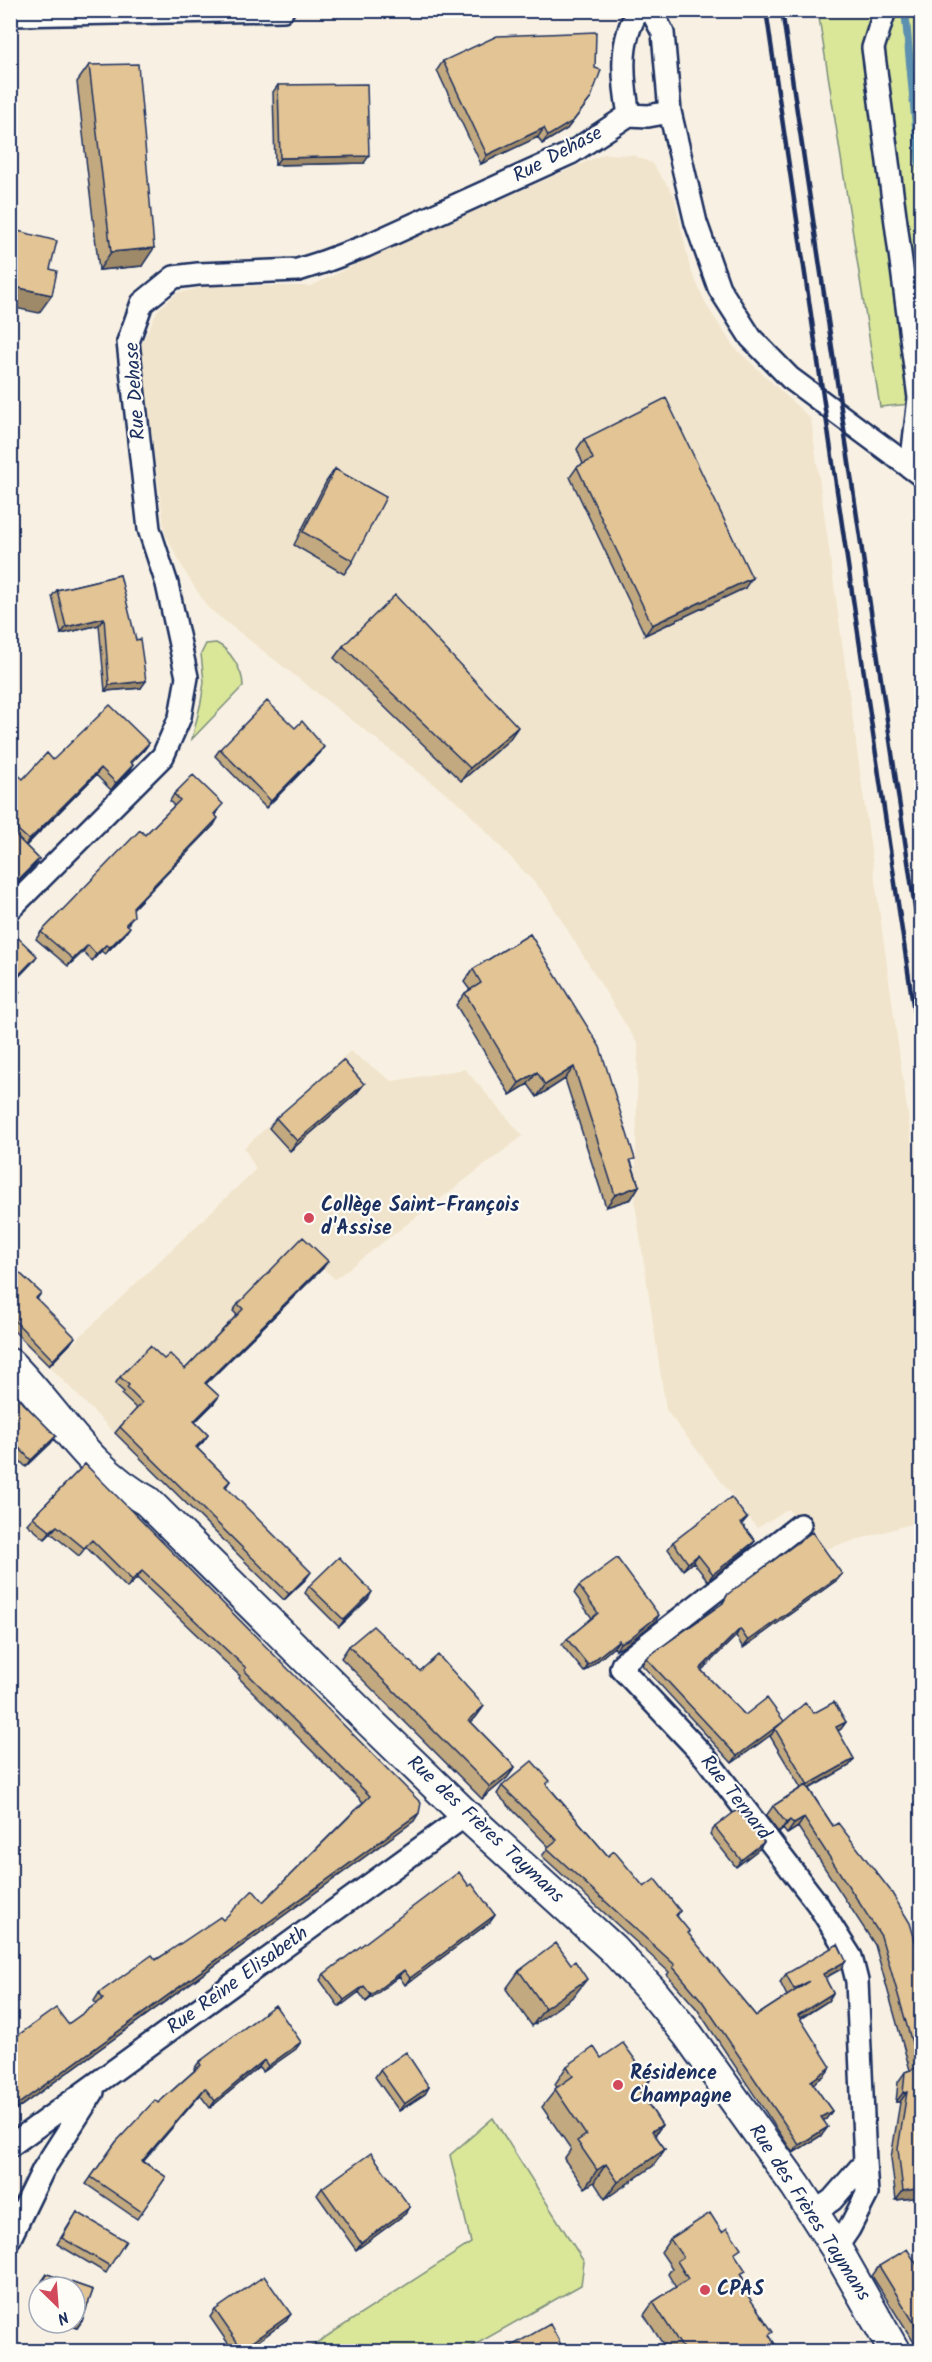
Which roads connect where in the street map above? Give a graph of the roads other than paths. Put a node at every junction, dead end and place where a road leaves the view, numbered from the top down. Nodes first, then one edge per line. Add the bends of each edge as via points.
1 (283, 10) edge
2 (639, 10) edge
3 (651, 10) edge
4 (885, 10) edge
5 (10, 15) edge
6 (670, 112) junction
7 (628, 115) junction
8 (916, 472) edge
9 (10, 909) edge
10 (10, 1364) edge
11 (800, 1525) dead end
12 (466, 1815) junction
13 (100, 2081) junction
14 (10, 2146) edge
15 (866, 2162) junction
16 (813, 2213) junction
17 (10, 2238) edge
18 (836, 2248) junction
19 (895, 2352) edge

1 - 5 street
2 - 7 street via 630,23 623,77
3 - 6 street via 663,33
4 - 8 street via 873,48 919,398
6 - 7 street
6 - 8 street via 696,223 719,288 752,338 790,378
7 - 9 street, Rue Dehase via 570,153 366,246 297,270 174,277 142,303 128,342 149,529 167,584 187,677 180,717 163,756
10 - 12 street, Rue des Frères Taymans via 107,1473 124,1489 147,1501
11 - 15 street, Rue Ternard via 676,1620 621,1668 705,1757 852,1957 857,1981
12 - 13 street, Rue Reine Elisabeth
12 - 16 street, Rue des Frères Taymans via 612,1948 652,1991 688,2035
13 - 14 street, Rue Reine Elisabeth
13 - 17 street via 43,2170
15 - 16 street via 832,2200
15 - 18 street, Rue Ternard via 867,2194
16 - 18 street, Rue des Frères Taymans
18 - 19 street, Rue des Frères Taymans

